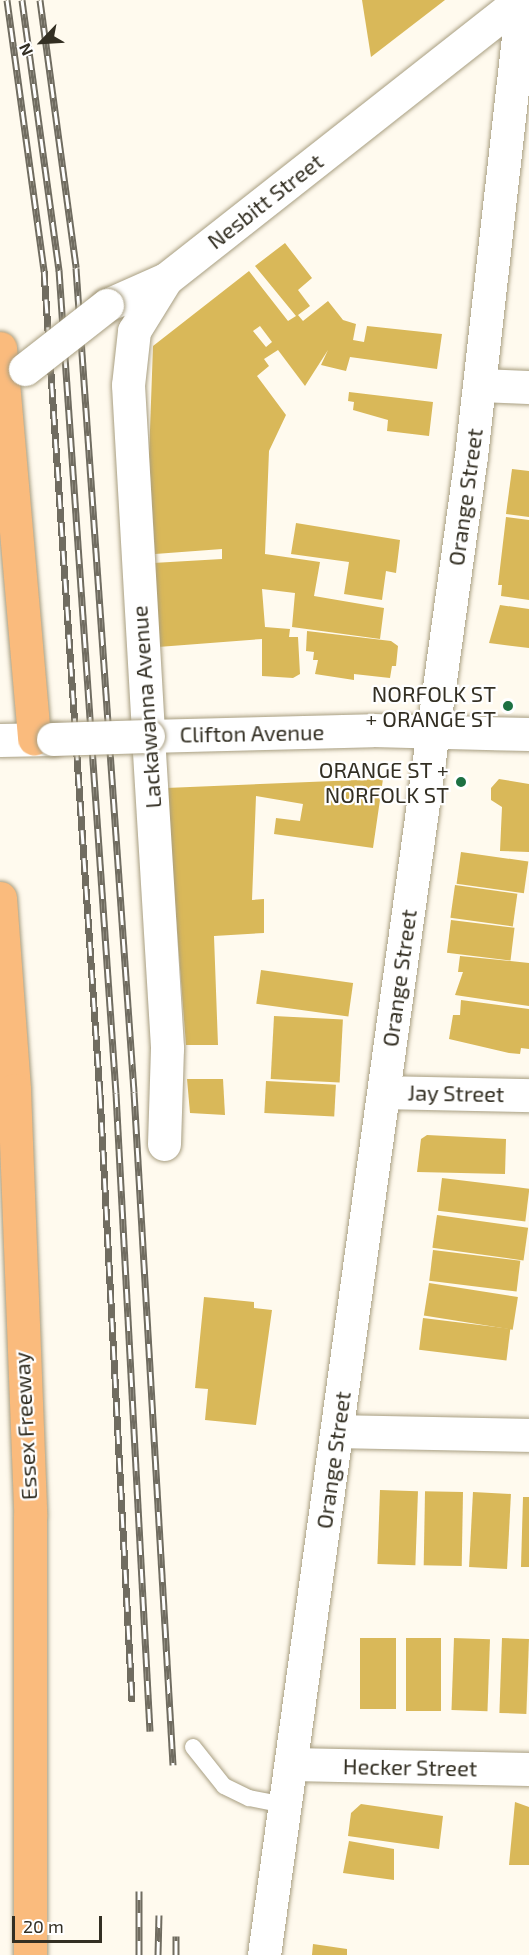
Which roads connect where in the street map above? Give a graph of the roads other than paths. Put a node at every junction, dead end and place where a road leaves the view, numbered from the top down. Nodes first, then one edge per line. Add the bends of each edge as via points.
1 (521, 0) edge
2 (166, 279) junction
3 (0, 348) edge
4 (10, 381) edge
5 (479, 385) junction
6 (529, 387) edge
7 (433, 732) junction
8 (529, 734) edge
9 (148, 736) junction
10 (25, 740) edge
11 (0, 898) edge
12 (384, 1092) junction
13 (529, 1095) edge
14 (164, 1144) dead end
15 (337, 1431) junction
16 (529, 1435) edge
17 (193, 1747) dead end
18 (291, 1764) junction
19 (529, 1769) edge
20 (285, 1805) junction
21 (30, 1955) edge
22 (264, 1955) edge

1 - 2 main road, Nesbitt Street
1 - 5 main road, Orange Street
2 - 4 main road, Nesbitt Street, bridge via 107,305
2 - 9 main road, Lackawanna Avenue via 134,331 128,385
3 - 4 highway
4 - 10 highway
5 - 6 main road
5 - 7 main road, Orange Street
7 - 8 main road, Clifton Avenue
7 - 9 main road, Clifton Avenue
7 - 12 main road, Orange Street
9 - 10 main road, Clifton Avenue, bridge
9 - 14 main road, Lackawanna Avenue via 167,1048
11 - 21 highway, Essex Freeway via 14,1090 30,1516
12 - 13 main road, Jay Street
12 - 15 main road, Orange Street
15 - 16 main road
15 - 18 main road, Orange Street
17 - 20 lane via 214,1776 230,1789 249,1798
18 - 19 main road, Hecker Street
18 - 20 main road, Orange Street
20 - 22 main road, Orange Street

